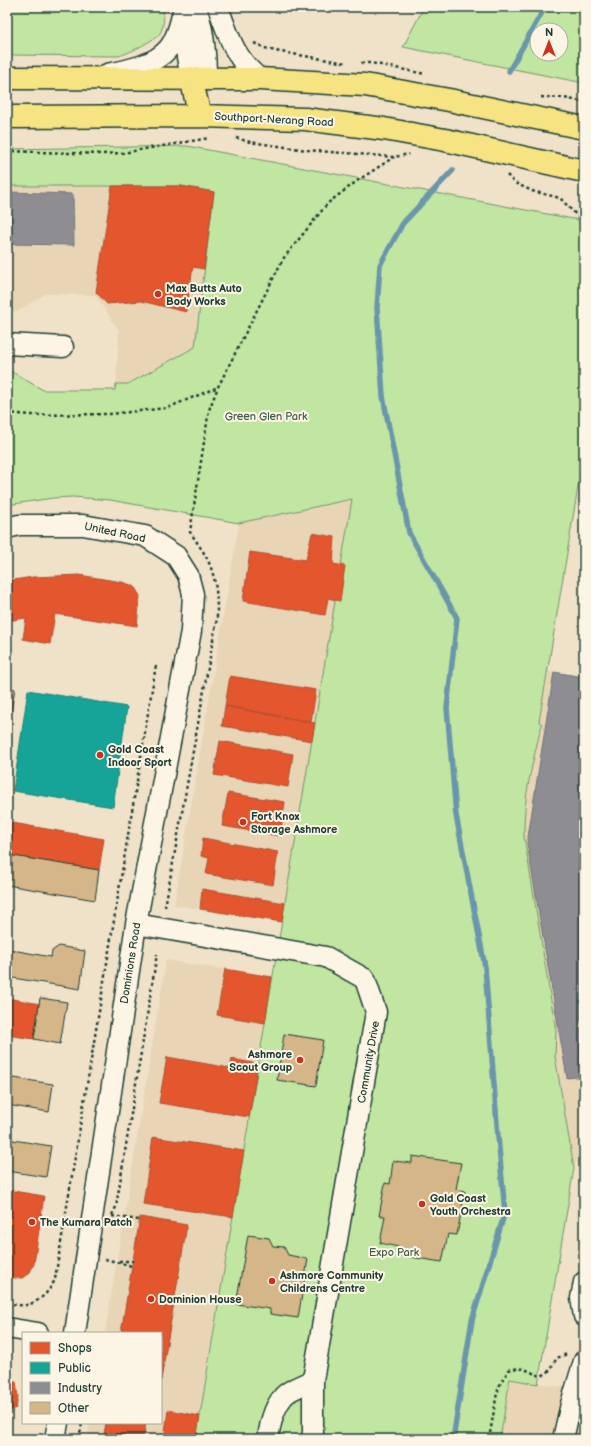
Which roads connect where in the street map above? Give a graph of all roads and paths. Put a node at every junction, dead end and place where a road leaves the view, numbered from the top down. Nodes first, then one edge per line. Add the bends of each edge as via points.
1 (185, 7) edge
2 (196, 7) edge
3 (218, 7) edge
4 (7, 78) edge
5 (88, 78) junction
6 (198, 78) junction
7 (260, 79) junction
8 (200, 116) junction
9 (7, 117) edge
10 (584, 128) edge
11 (216, 137) dead end
12 (232, 137) dead end
13 (7, 150) edge
14 (416, 153) dead end
15 (394, 158) junction
16 (502, 170) dead end
17 (584, 171) edge
18 (584, 223) edge
19 (7, 344) edge
20 (63, 346) dead end
21 (218, 386) junction
22 (7, 413) edge
23 (7, 528) edge
24 (193, 594) joint
25 (156, 665) dead end
26 (165, 907) dead end
27 (136, 924) junction
28 (157, 954) dead end
29 (139, 1220) dead end
30 (105, 1252) dead end
31 (104, 1259) junction
32 (114, 1261) junction
33 (133, 1261) dead end
34 (103, 1266) dead end
35 (132, 1266) dead end
36 (584, 1282) edge
37 (7, 1303) edge
38 (584, 1316) edge
39 (7, 1328) edge
40 (32, 1332) edge
41 (74, 1332) edge
42 (577, 1357) edge
43 (313, 1380) junction
44 (58, 1424) edge
45 (82, 1424) edge
46 (55, 1439) edge
47 (79, 1439) edge
48 (268, 1439) edge
49 (312, 1439) edge
50 (489, 1439) edge
51 (563, 1439) edge

1 - 5 street via 176,35 163,54 143,65
1 - 6 street via 187,56
2 - 6 street via 205,47
3 - 7 street via 241,62
4 - 5 main road
5 - 6 main road
6 - 7 main road
6 - 8 main road
7 - 10 main road via 365,85
8 - 9 main road, Southport-Nerang Road
8 - 17 main road, Southport-Nerang Road via 305,119 384,129
11 - 13 path via 122,153
12 - 15 path via 307,150
14 - 15 path
15 - 21 path via 328,203 283,259
16 - 18 path via 516,183 532,191 560,198
19 - 20 street
21 - 22 path via 167,408 110,414
21 - 26 path via 209,410 190,532 212,570 217,593 217,618
23 - 24 street, United Road via 19,525 83,525 145,536 176,556 188,575
24 - 27 street, Dominions Road via 191,631
25 - 37 path via 56,1279 46,1294 35,1301 26,1305
27 - 41 street, Dominions Road
27 - 43 street, Community Drive via 326,957 365,979 376,1012
28 - 29 path via 116,1207 111,1217
30 - 31 path
31 - 32 path
31 - 34 path
32 - 33 path
32 - 35 path
36 - 38 street via 580,1298
39 - 40 street
42 - 50 path via 557,1358 549,1371 542,1376 518,1368 509,1370 497,1393
42 - 51 street
43 - 48 street via 283,1396 272,1417
43 - 49 street, Community Drive
44 - 46 street
45 - 47 path

